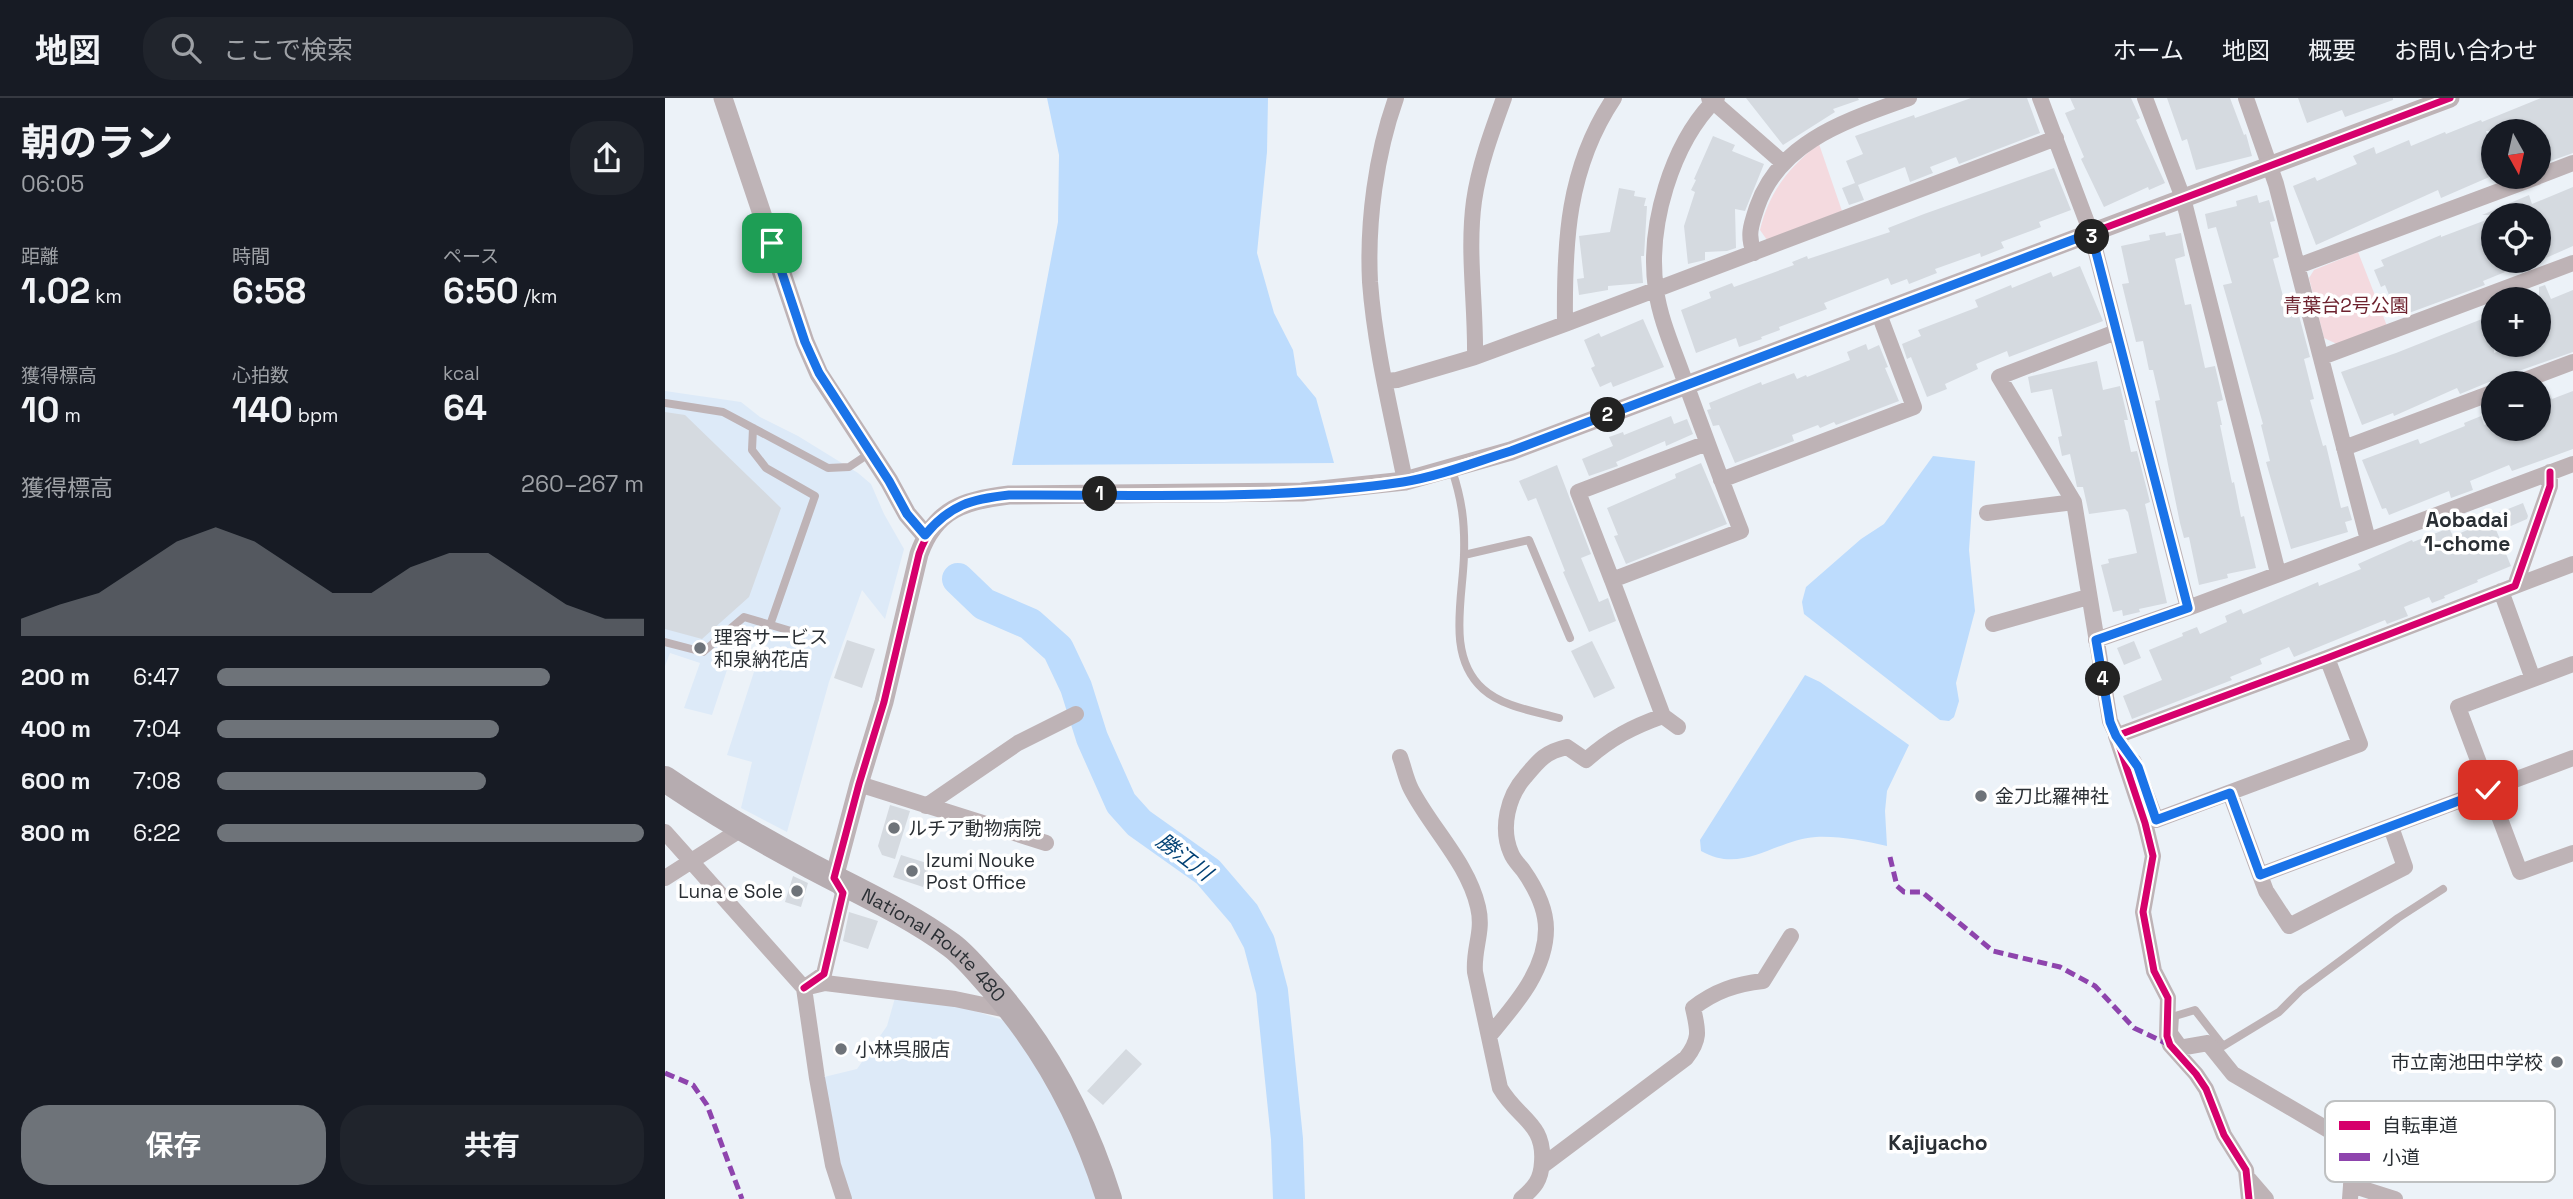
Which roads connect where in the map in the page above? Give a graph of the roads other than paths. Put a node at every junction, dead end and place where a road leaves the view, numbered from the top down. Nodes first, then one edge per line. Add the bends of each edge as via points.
1 (723, 98) edge
2 (1395, 98) edge
3 (1504, 98) edge
4 (1614, 98) edge
5 (1909, 98) edge
6 (2040, 98) edge
7 (2145, 98) edge
8 (2246, 98) edge
9 (2450, 98) edge
10 (1713, 99) edge
11 (2056, 138) junction
12 (1782, 162) junction
13 (2573, 163) edge
14 (2271, 166) junction
15 (2551, 171) edge
16 (2503, 189) edge
17 (2183, 198) junction
18 (2091, 233) junction
19 (1754, 253) junction
20 (2573, 263) edge
21 (2298, 266) junction
22 (1656, 289) junction
23 (1879, 314) junction
24 (1565, 324) junction
25 (2116, 332) junction
26 (1475, 357) junction
27 (2322, 357) junction
28 (2573, 362) edge
29 (2549, 371) edge
30 (1385, 381) junction
31 (1687, 386) junction
32 (2481, 397) edge
33 (665, 403) edge
34 (754, 428) junction
35 (1707, 443) junction
36 (2344, 448) junction
37 (871, 453) junction
38 (2573, 464) edge
39 (1452, 470) junction
40 (2550, 472) junction
41 (1721, 480) junction
42 (1405, 481) junction
43 (2074, 502) junction
44 (1987, 513) dead end
45 (925, 535) junction
46 (2368, 540) junction
47 (1464, 555) junction
48 (2573, 564) edge
49 (2278, 573) junction
50 (1612, 580) junction
51 (2508, 588) junction
52 (2088, 597) junction
53 (2188, 608) junction
54 (1993, 624) dead end
55 (770, 625) junction
56 (791, 631) dead end
57 (1570, 638) dead end
58 (2096, 640) junction
59 (665, 642) edge
60 (2327, 658) junction
61 (2573, 664) edge
62 (2533, 679) junction
63 (1076, 713) dead end
64 (1663, 716) junction
65 (1559, 718) dead end
66 (1678, 727) dead end
67 (2116, 736) junction
68 (1400, 757) dead end
69 (2573, 758) edge
70 (665, 779) edge
71 (859, 784) junction
72 (2488, 790) junction
73 (2230, 793) junction
74 (926, 806) junction
75 (2391, 827) junction
76 (743, 828) junction
77 (665, 832) edge
78 (1046, 843) dead end
79 (2573, 853) edge
80 (692, 862) junction
81 (2260, 875) junction
82 (665, 878) edge
83 (834, 878) junction
84 (2443, 889) dead end
85 (1791, 936) dead end
86 (804, 988) junction
87 (1014, 1011) junction
88 (1489, 1036) junction
89 (2181, 1050) junction
90 (2325, 1128) edge
91 (1542, 1166) junction
92 (2247, 1177) junction
93 (2351, 1192) edge
94 (844, 1199) edge
95 (1109, 1199) edge
96 (1521, 1199) edge
97 (2249, 1199) edge
98 (2266, 1199) edge
99 (2395, 1199) edge

1 - 37 street via 805,342 819,373
2 - 30 street via 1382,145 1371,234 1373,305
3 - 26 street via 1487,143 1474,201
4 - 24 street via 1579,171 1569,215
5 - 12 street via 1819,135
6 - 11 street
7 - 17 street
8 - 14 street
9 - 14 street
10 - 12 street
10 - 22 street via 1671,169 1656,238
11 - 18 street
11 - 19 street
12 - 19 street via 1753,219 1748,239
13 - 15 street
14 - 17 street
14 - 21 street
16 - 21 street
17 - 18 street
17 - 49 street
18 - 23 street
18 - 25 street
19 - 22 street
20 - 27 street
21 - 27 street
22 - 24 street
22 - 31 street
23 - 31 street
23 - 41 street via 1914,407
24 - 26 street
25 - 43 street via 1999,377
25 - 53 street
26 - 30 street
27 - 36 street
28 - 29 street
30 - 42 street
31 - 35 street
31 - 39 street
32 - 36 street
33 - 34 lane via 723,412
34 - 37 lane via 828,468 849,467
34 - 55 lane via 752,450 766,468 815,496
35 - 41 street
35 - 50 street via 1578,492
36 - 46 street
37 - 45 street
38 - 40 street
39 - 42 street
39 - 47 lane via 1462,499
40 - 46 street
40 - 51 street via 2550,486
41 - 50 street via 1741,531
42 - 45 street via 1302,492 988,497 959,505
43 - 44 street
43 - 52 street
45 - 71 street
46 - 49 street
47 - 57 lane via 1529,540
47 - 65 lane via 1459,600 1468,670 1484,690 1509,704
48 - 51 street
49 - 53 street
50 - 64 street
51 - 60 street
51 - 62 street
52 - 54 street
52 - 58 street
53 - 58 street
55 - 56 lane
55 - 59 lane via 744,617 703,652
58 - 67 street
60 - 67 street
60 - 73 street via 2360,744
61 - 62 street
62 - 72 street via 2458,707
63 - 74 street via 1018,743
64 - 66 street
64 - 88 street via 1630,728 1586,760 1567,747 1551,750 1518,785 1506,817 1507,834 1511,853 1542,904 1545,949 1518,1001
67 - 73 street via 2138,767 2156,820
67 - 89 street via 2153,856 2143,912 2154,971 2168,998 2167,1036 2170,1045
68 - 88 street via 1410,787 1478,904 1482,926 1474,958
69 - 72 street
70 - 76 highway, National Route 480
71 - 74 street
71 - 83 street
72 - 75 street
72 - 79 street via 2520,872
73 - 81 street
74 - 78 street
75 - 81 street
75 - 81 street via 2405,867 2288,926
76 - 80 street
76 - 83 highway, National Route 480
77 - 80 street
80 - 82 street
80 - 86 street
83 - 86 street via 843,893 824,975
83 - 87 highway, National Route 480 via 953,946
84 - 89 lane via 2301,990 2279,1012 2223,1046 2195,1010 2175,1016 2174,1031
85 - 91 street via 1763,981 1722,990 1693,1008 1698,1032 1696,1045 1686,1058
86 - 87 street via 825,983
86 - 94 street via 833,1164
87 - 95 highway, National Route 480 via 1066,1091
88 - 91 street via 1500,1088 1539,1134
89 - 90 street via 2208,1043 2233,1074
89 - 92 street via 2206,1089
91 - 96 street via 1536,1186
92 - 97 street
92 - 98 street
93 - 99 street

